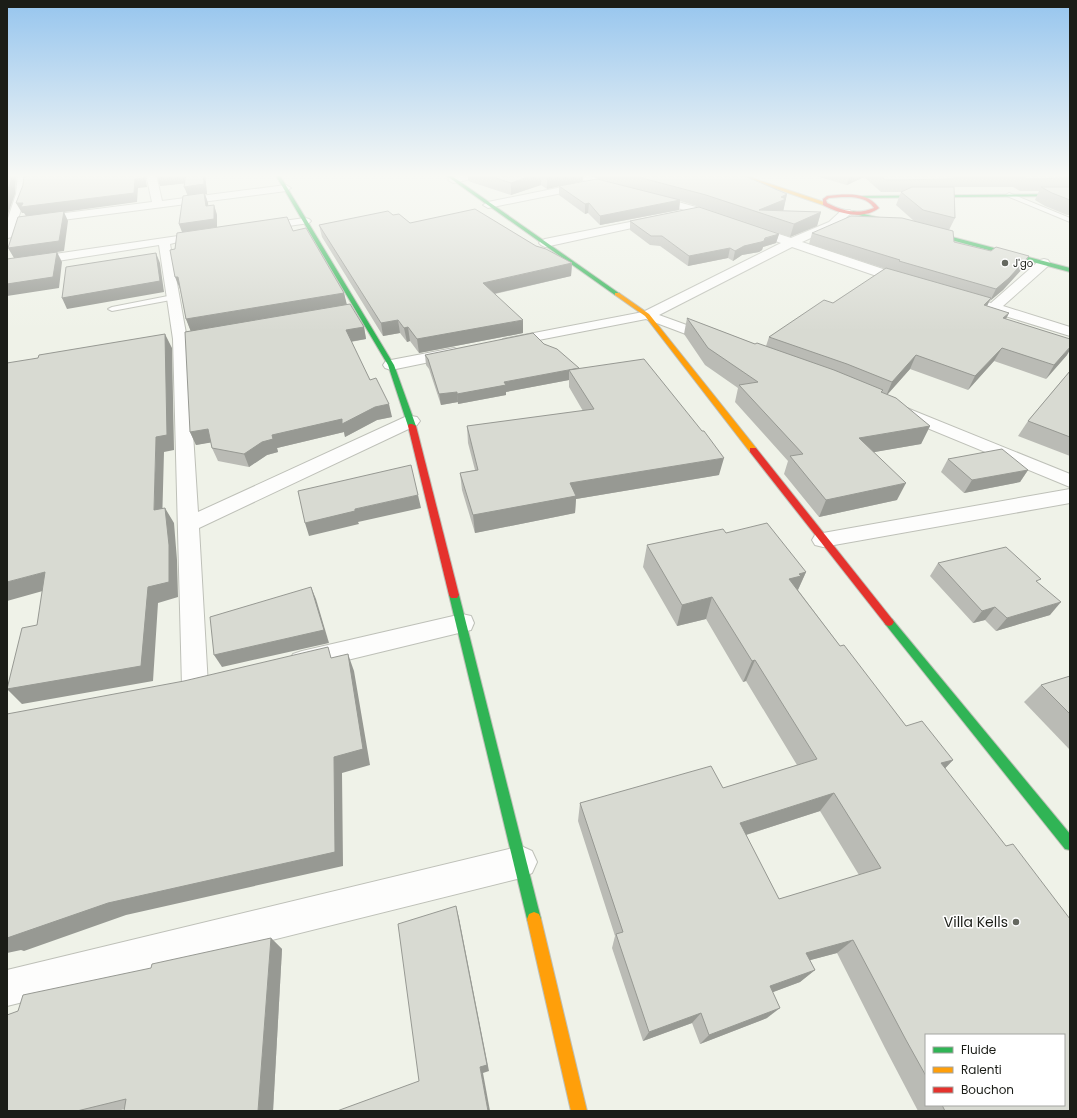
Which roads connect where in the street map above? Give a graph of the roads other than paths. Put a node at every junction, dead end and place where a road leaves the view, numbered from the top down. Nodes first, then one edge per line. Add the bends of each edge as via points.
1 (10, 226) edge
2 (269, 226) edge
3 (308, 226) edge
4 (520, 226) edge
5 (624, 226) edge
6 (742, 226) edge
7 (828, 226) edge
8 (902, 226) edge
9 (927, 226) edge
10 (250, 229) edge
11 (7, 238) edge
12 (188, 238) edge
13 (164, 241) junction
14 (545, 243) junction
15 (790, 243) junction
16 (1044, 264) junction
17 (1070, 264) edge
18 (7, 265) edge
19 (1070, 270) edge
20 (917, 285) edge
21 (173, 297) junction
22 (970, 301) edge
23 (993, 308) junction
24 (112, 309) dead end
25 (357, 309) junction
26 (342, 311) edge
27 (647, 315) junction
28 (1070, 332) edge
29 (730, 345) edge
30 (492, 346) edge
31 (468, 350) edge
32 (390, 365) junction
33 (879, 401) edge
34 (411, 421) junction
35 (1070, 481) edge
36 (1070, 496) edge
37 (188, 525) junction
38 (823, 540) junction
39 (462, 623) junction
40 (279, 666) edge
41 (195, 686) edge
42 (1070, 844) edge
43 (521, 862) junction
44 (7, 988) edge
45 (579, 1111) edge

1 - 11 street
2 - 10 street
3 - 25 main road
4 - 14 main road
5 - 14 street
6 - 15 street
7 - 15 street
8 - 16 main road
9 - 17 main road
12 - 13 street
13 - 18 street
13 - 21 street
14 - 27 main road
15 - 20 street
15 - 27 street
16 - 19 main road
16 - 23 street
21 - 24 lane
21 - 37 street via 180,339
22 - 23 street
23 - 28 street
25 - 26 street
25 - 32 main road
27 - 29 street
27 - 30 street
27 - 38 main road
31 - 32 street
32 - 34 main road
33 - 35 street
34 - 37 street
34 - 39 main road
36 - 38 street
37 - 41 street
38 - 42 main road
39 - 40 street
39 - 43 main road
43 - 44 street
43 - 45 main road

